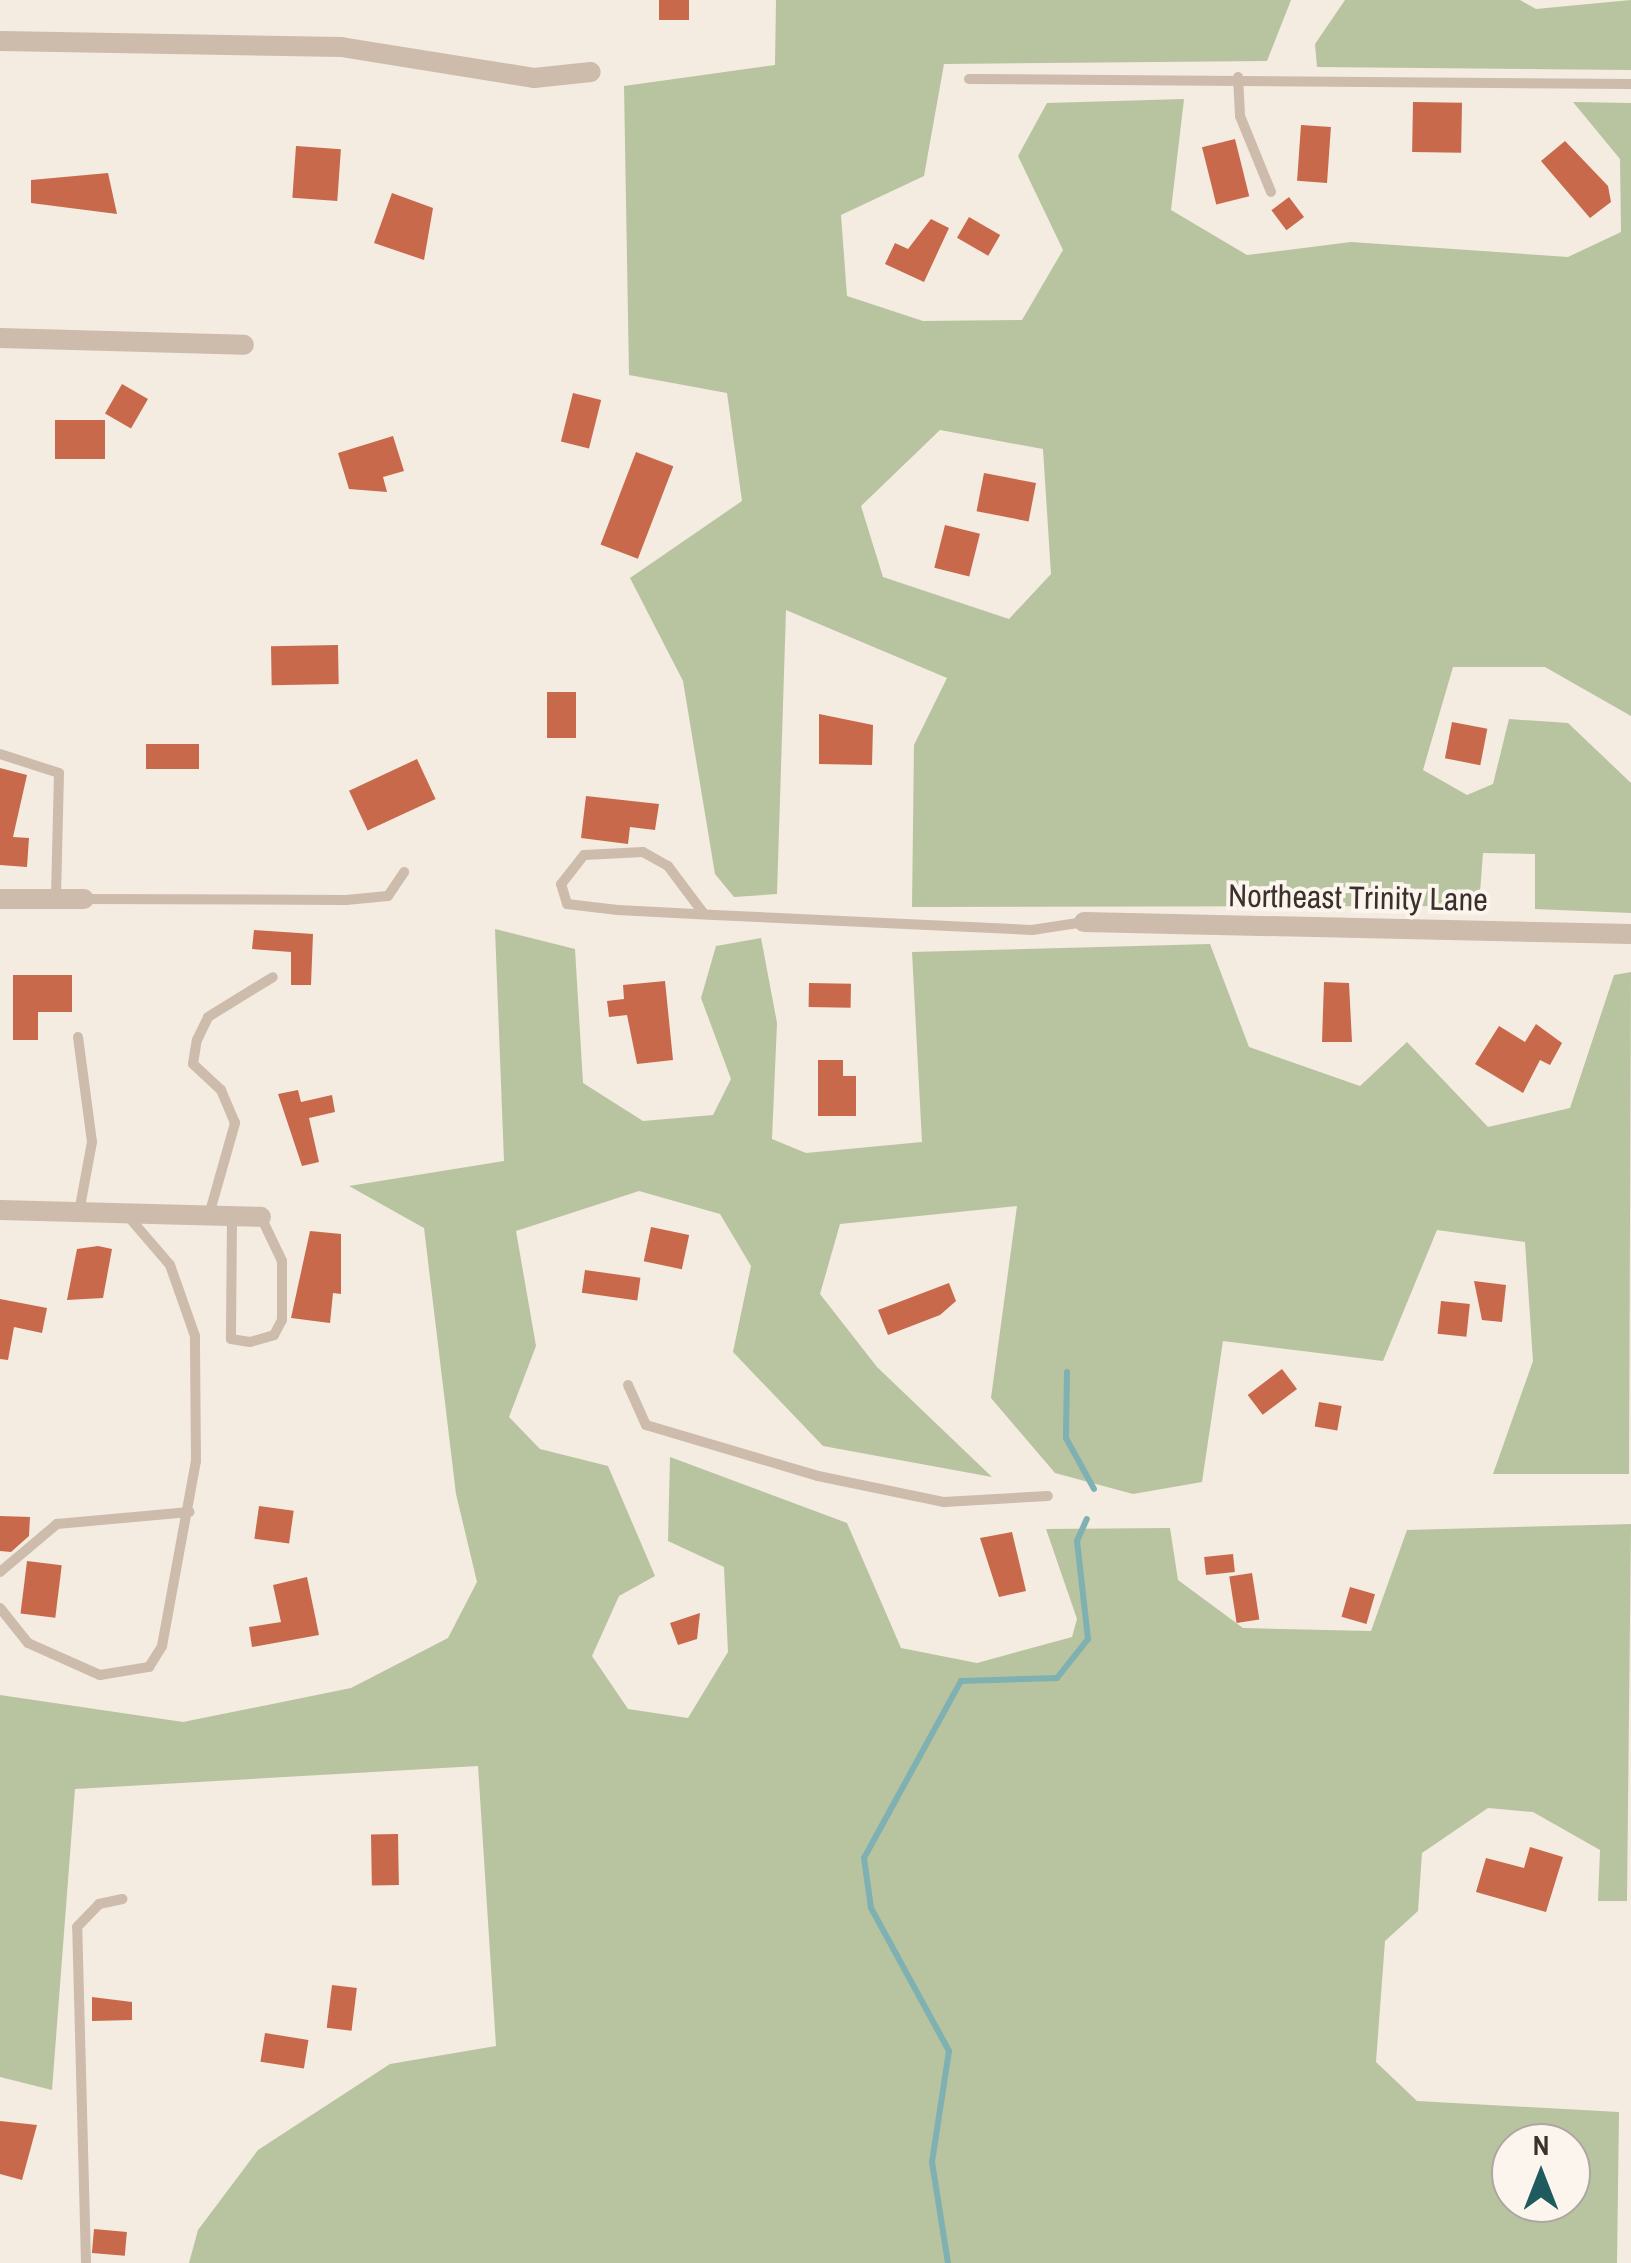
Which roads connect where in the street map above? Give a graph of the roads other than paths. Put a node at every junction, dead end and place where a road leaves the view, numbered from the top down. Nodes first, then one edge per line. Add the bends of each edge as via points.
1 (0, 41) edge
2 (590, 72) dead end
3 (1238, 77) junction
4 (969, 80) dead end
5 (1631, 84) edge
6 (1271, 192) dead end
7 (0, 338) edge
8 (244, 345) dead end
9 (0, 754) edge
10 (404, 872) dead end
11 (56, 897) junction
12 (0, 899) edge
13 (84, 899) joint
14 (704, 914) junction
15 (1084, 922) joint
16 (1631, 934) edge
17 (273, 977) dead end
18 (78, 1037) dead end
19 (0, 1210) edge
20 (79, 1212) junction
21 (125, 1213) junction
22 (209, 1216) junction
23 (232, 1216) junction
24 (260, 1216) joint
25 (628, 1385) dead end
26 (1048, 1496) dead end
27 (189, 1512) junction
28 (0, 1572) edge
29 (0, 1608) edge
30 (122, 1899) dead end
31 (86, 2263) edge

1 - 2 street via 341,47 534,78
3 - 4 lane
3 - 5 lane
3 - 6 lane via 1240,116
7 - 8 street
9 - 11 lane via 58,774
10 - 13 lane via 388,896 346,900
11 - 12 street
11 - 13 street
14 - 14 lane via 668,866 643,852 584,855 561,884 567,904
14 - 15 lane via 1032,930
15 - 16 street, Northeast Trinity Lane
17 - 22 lane via 208,1017 197,1040 193,1064 221,1090 235,1122
18 - 20 lane via 92,1142
19 - 20 street
20 - 21 street
21 - 22 street
21 - 27 lane via 170,1265 194,1336
22 - 23 street
23 - 24 street
23 - 24 lane via 231,1339 250,1342 274,1334 282,1320 282,1260
25 - 26 lane via 646,1425 818,1476 944,1502
27 - 28 lane via 57,1524
27 - 29 lane via 162,1646 150,1667 100,1675 28,1643
30 - 31 lane via 99,1904 77,1927

